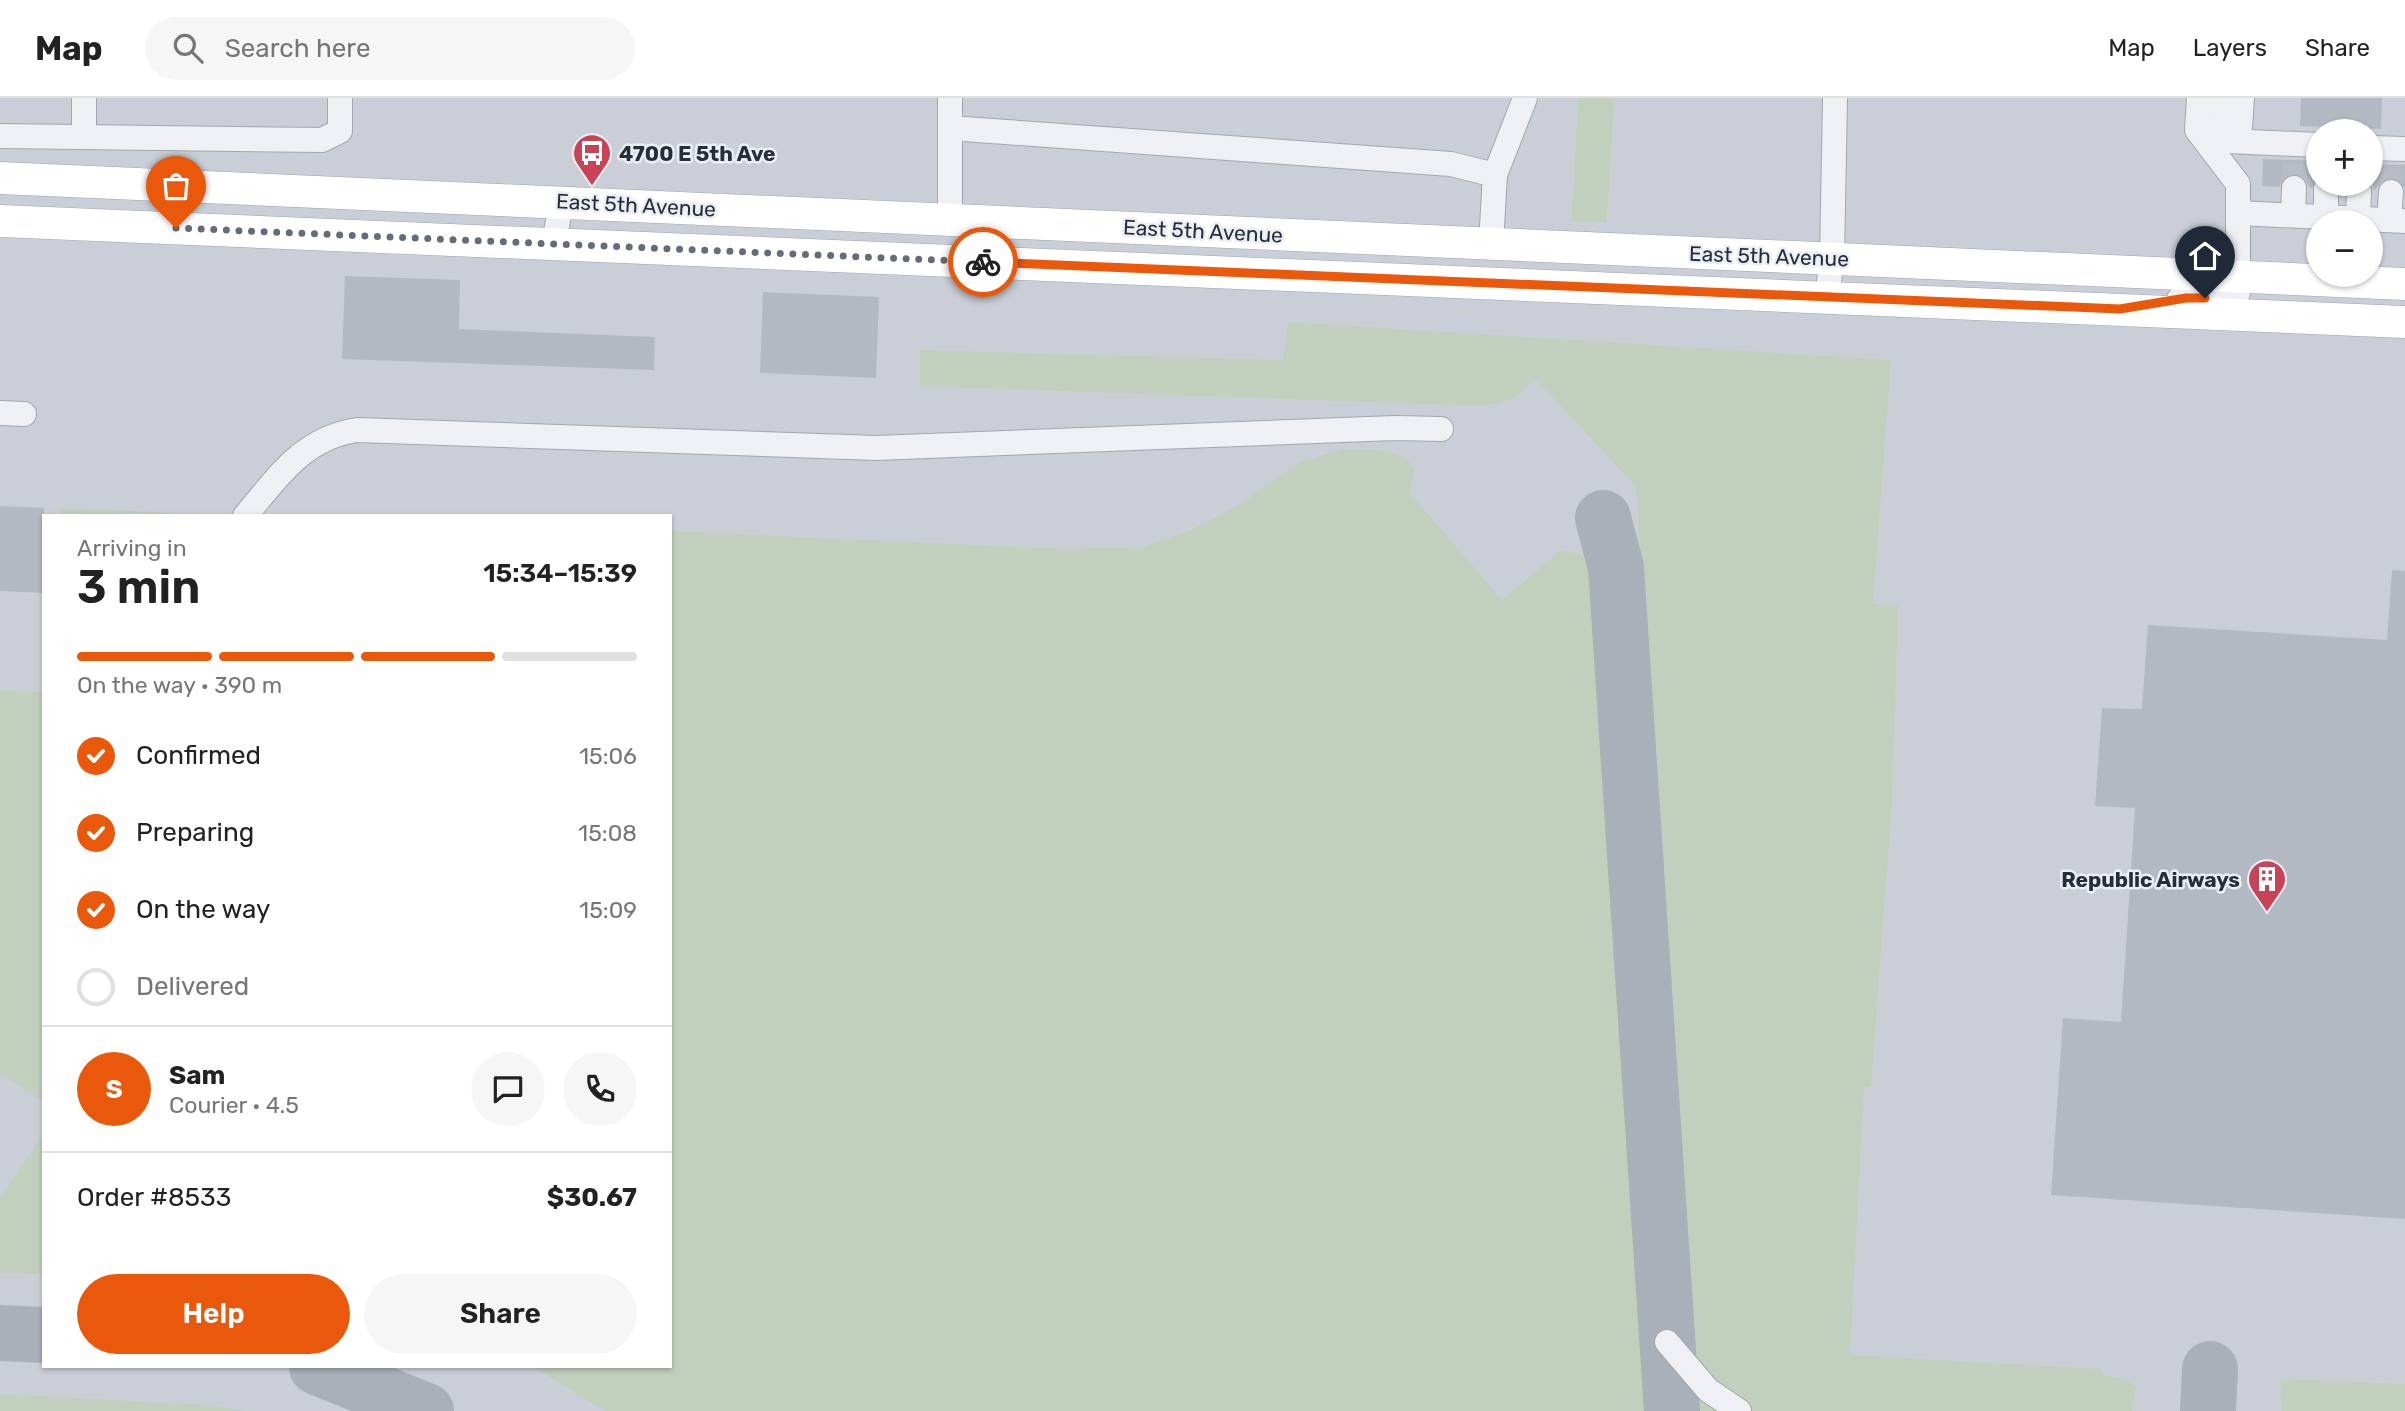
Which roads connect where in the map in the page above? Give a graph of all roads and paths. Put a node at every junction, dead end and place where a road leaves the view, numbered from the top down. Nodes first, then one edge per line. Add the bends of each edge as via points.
1 (84, 98) edge
2 (340, 98) edge
3 (950, 98) edge
4 (1525, 98) edge
5 (1835, 98) edge
6 (2199, 98) edge
7 (2222, 98) edge
8 (2242, 98) edge
9 (950, 128) junction
10 (0, 136) edge
11 (84, 137) junction
12 (2222, 140) junction
13 (2303, 150) edge
14 (1495, 175) junction
15 (0, 178) edge
16 (2294, 188) tunnel mouth
17 (2391, 192) tunnel mouth
18 (561, 202) junction
19 (2238, 212) junction
20 (2293, 215) junction
21 (2306, 216) edge
22 (950, 220) junction
23 (2397, 220) edge
24 (0, 221) edge
25 (554, 244) junction
26 (1492, 244) junction
27 (1832, 258) junction
28 (2238, 277) junction
29 (2405, 284) edge
30 (1827, 297) junction
31 (2120, 309) junction
32 (2405, 322) edge
33 (1441, 429) dead end
34 (247, 514) edge
35 (1667, 1342) dead end
36 (1739, 1411) edge

1 - 11 lane
2 - 11 lane via 340,131 322,140
3 - 9 lane
4 - 14 lane
5 - 27 lane
6 - 12 lane via 2197,130
7 - 12 lane
8 - 12 lane
9 - 14 lane via 1451,164
9 - 22 lane
10 - 11 lane
12 - 13 lane
12 - 19 lane via 2238,184
14 - 26 lane
15 - 18 main road, East 5th Avenue
16 - 20 lane
17 - 23 lane
18 - 22 main road, East 5th Avenue
18 - 25 lane
19 - 20 lane
19 - 28 lane
20 - 21 lane
22 - 26 main road, East 5th Avenue
24 - 25 main road, East 5th Avenue
25 - 30 main road, East 5th Avenue
26 - 27 main road, East 5th Avenue
27 - 28 main road, East 5th Avenue
27 - 30 lane
28 - 29 main road, East 5th Avenue
28 - 31 lane via 2238,293 2224,298 2186,298
30 - 31 main road, East 5th Avenue
31 - 32 main road, East 5th Avenue
33 - 34 lane via 876,448 357,430 322,438 302,453
35 - 36 lane via 1708,1390

